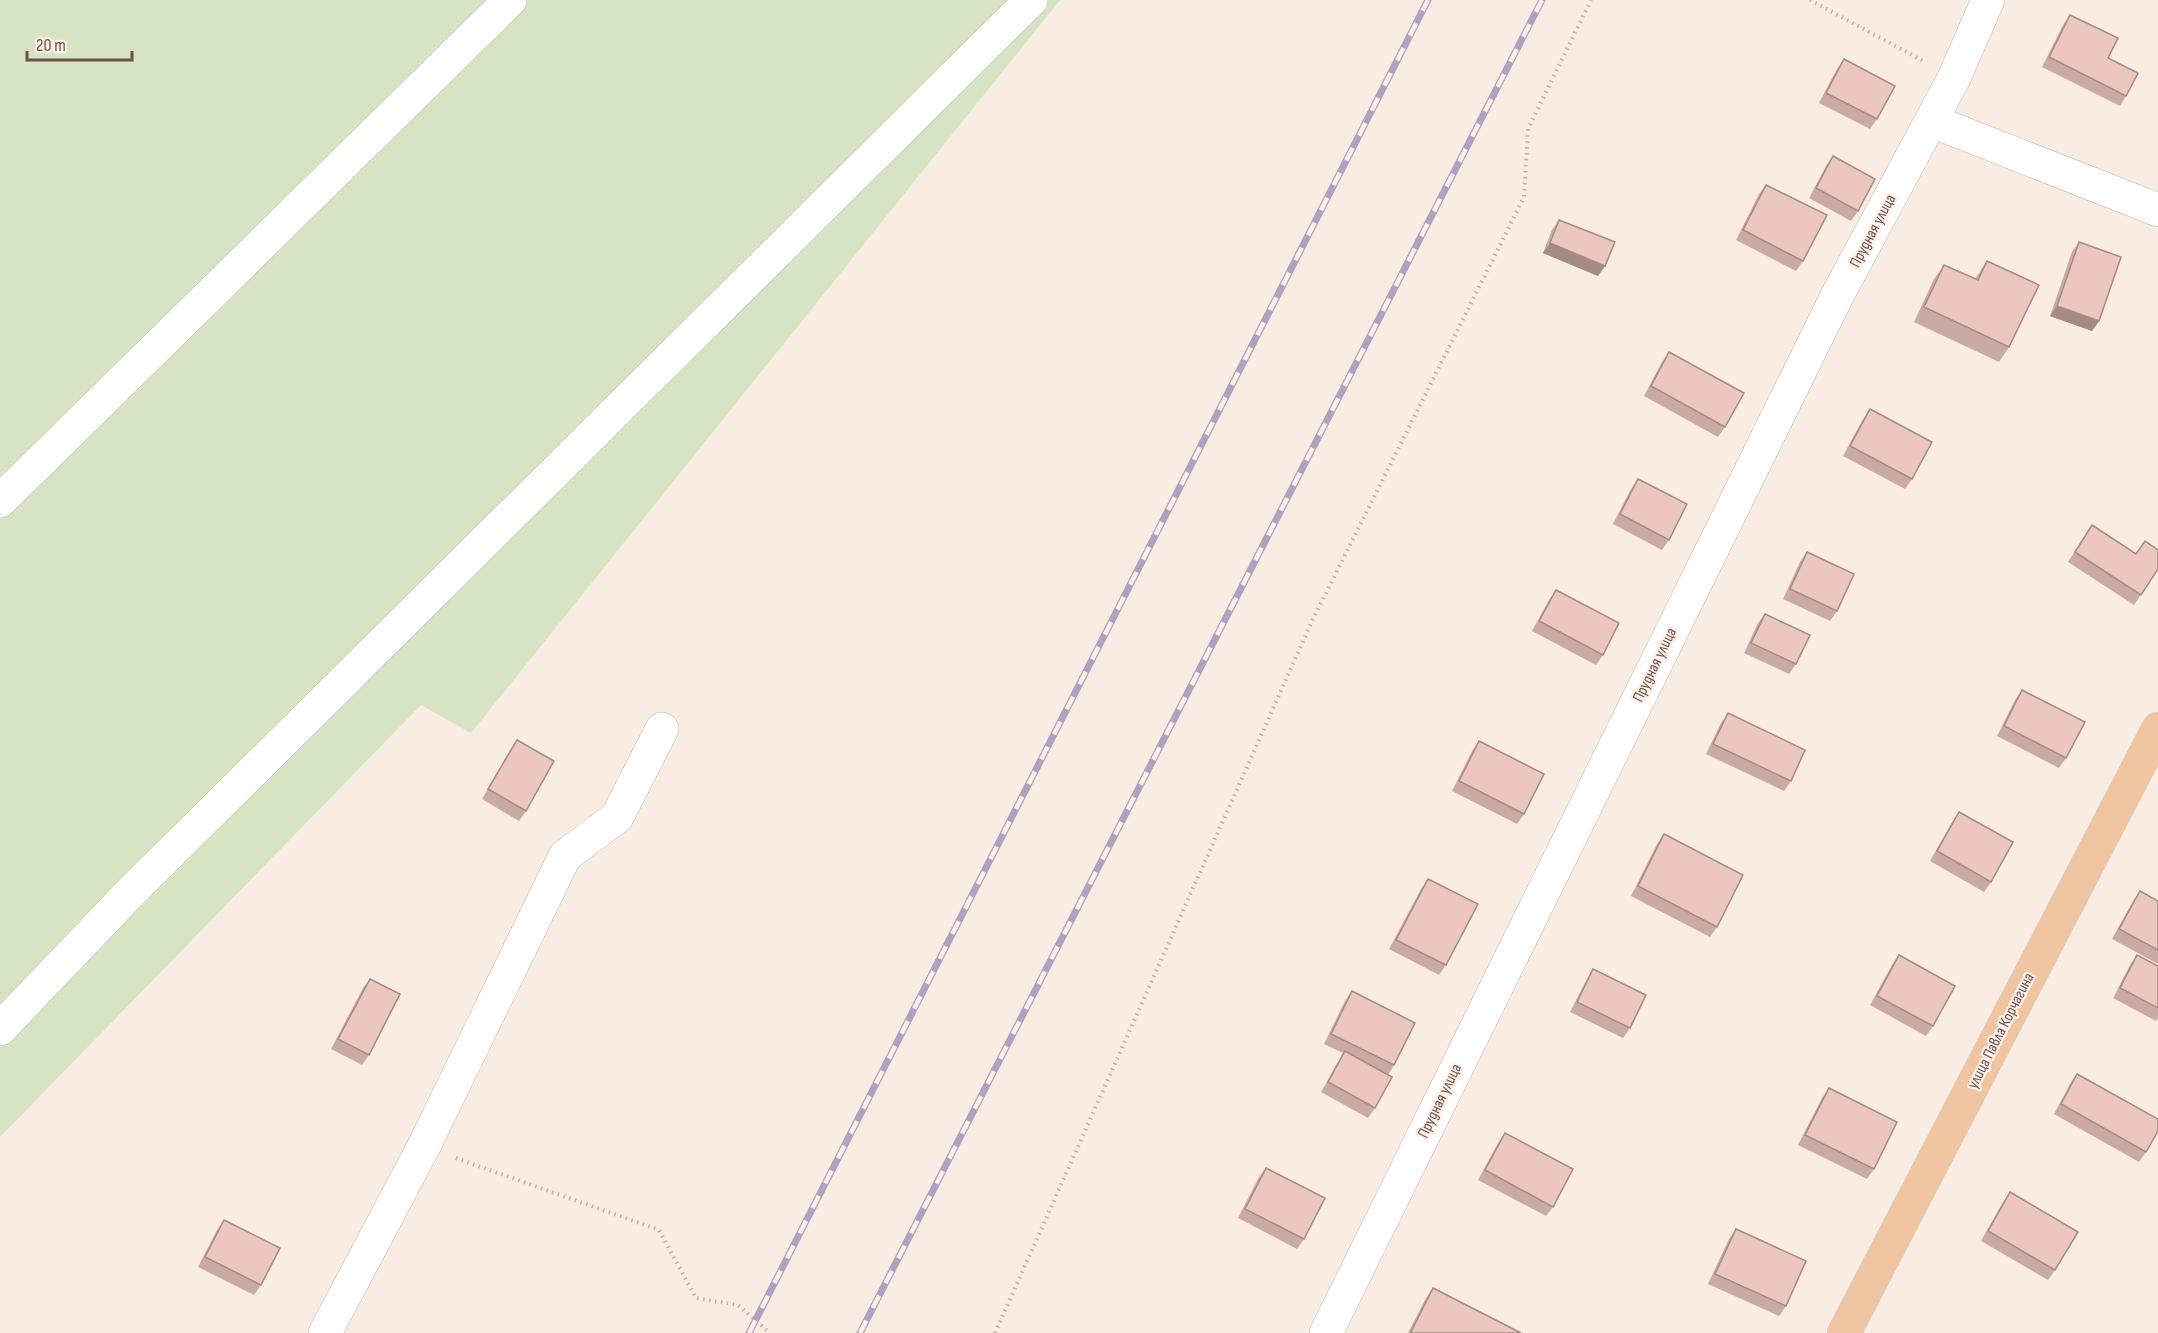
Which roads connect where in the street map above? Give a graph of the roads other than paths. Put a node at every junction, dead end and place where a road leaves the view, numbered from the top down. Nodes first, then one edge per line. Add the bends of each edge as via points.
1 (510, 0) edge
2 (1031, 0) edge
3 (1988, 0) edge
4 (1932, 121) junction
5 (2158, 210) edge
6 (0, 501) edge
7 (662, 729) dead end
8 (2158, 729) edge
9 (0, 1029) edge
10 (325, 1333) edge
11 (1326, 1333) edge
12 (1844, 1333) edge

1 - 6 street
2 - 9 street via 128,895
3 - 4 street, Прудная улица
4 - 5 street
4 - 11 street, Прудная улица via 1837,296
7 - 10 street via 617,817 565,856 424,1146
8 - 12 main road, улица Павла Корчагина

